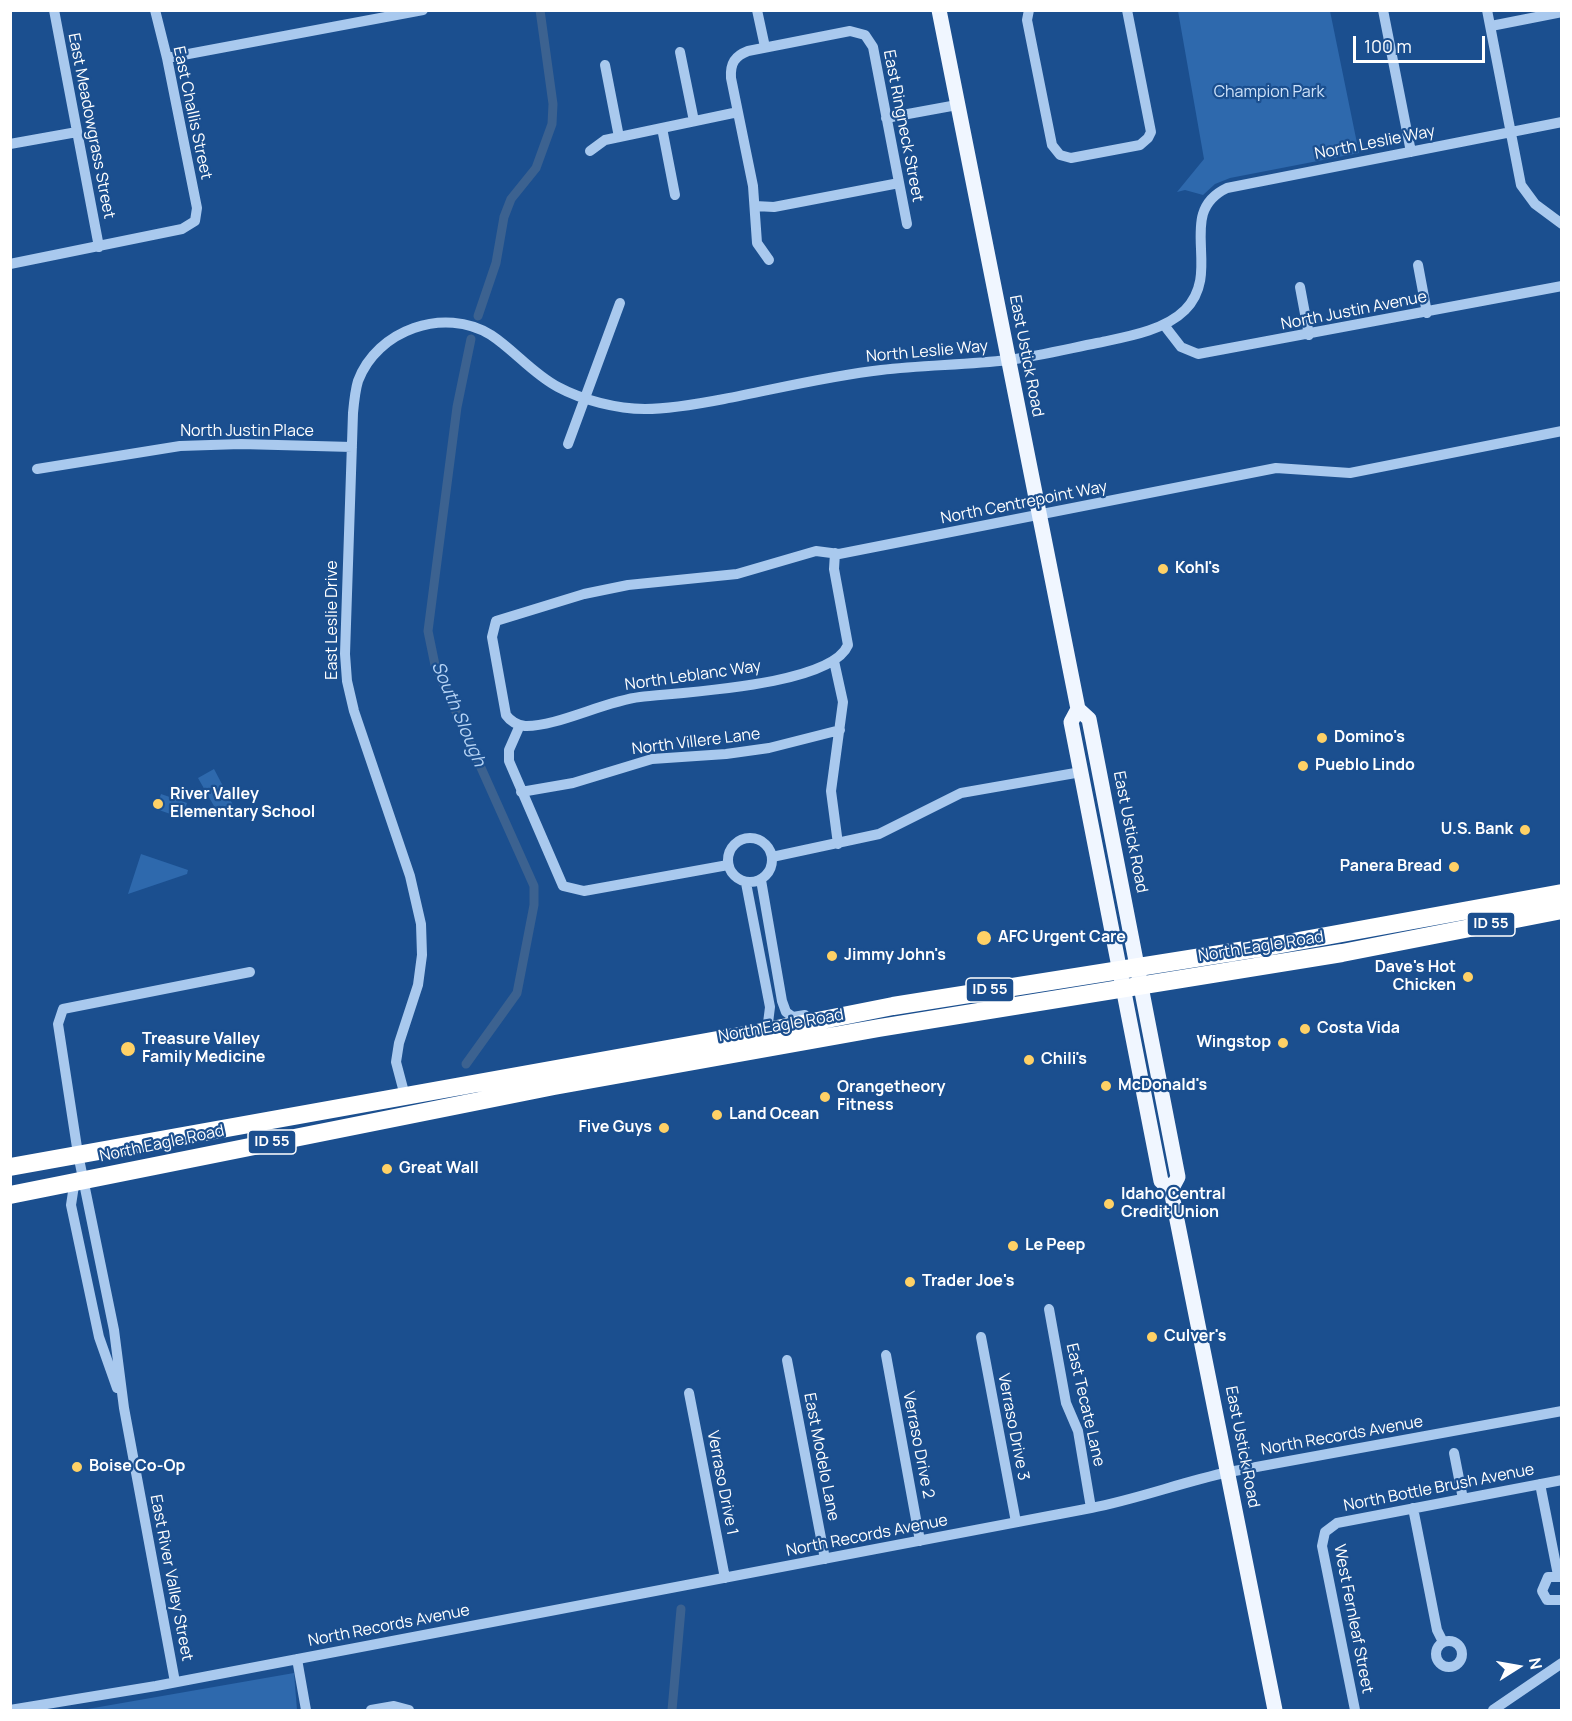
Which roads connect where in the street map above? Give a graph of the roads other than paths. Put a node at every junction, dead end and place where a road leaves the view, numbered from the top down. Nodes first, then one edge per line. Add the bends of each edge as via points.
1 (54, 10) edge
2 (154, 10) edge
3 (423, 10) edge
4 (758, 10) edge
5 (939, 10) edge
6 (1029, 10) edge
7 (1127, 10) edge
8 (1383, 10) edge
9 (1487, 10) edge
10 (1562, 12) edge
11 (1491, 26) junction
12 (765, 47) junction
13 (680, 52) dead end
14 (167, 58) junction
15 (605, 65) dead end
16 (957, 105) junction
17 (738, 112) junction
18 (886, 118) junction
19 (694, 121) junction
20 (1562, 122) edge
21 (662, 128) junction
22 (1510, 131) junction
23 (77, 132) junction
24 (619, 137) junction
25 (10, 144) edge
26 (590, 151) dead end
27 (1411, 152) junction
28 (899, 183) junction
29 (675, 195) dead end
30 (755, 206) junction
31 (907, 224) dead end
32 (1562, 224) edge
33 (99, 246) junction
34 (769, 260) dead end
35 (10, 264) edge
36 (1418, 265) dead end
37 (1562, 286) edge
38 (1300, 287) dead end
39 (620, 303) dead end
40 (1427, 313) junction
41 (1164, 325) junction
42 (478, 329) joint
43 (1309, 335) junction
44 (1008, 360) junction
45 (583, 398) junction
46 (1562, 431) edge
47 (568, 444) dead end
48 (352, 447) junction
49 (37, 469) dead end
50 (1040, 516) junction
51 (835, 553) junction
52 (834, 661) junction
53 (1078, 708) junction
54 (520, 725) junction
55 (840, 730) junction
56 (1081, 772) junction
57 (521, 792) junction
58 (838, 844) junction
59 (772, 856) junction
60 (728, 865) junction
61 (761, 880) junction
62 (746, 883) junction
63 (1562, 893) edge
64 (1562, 903) edge
65 (1562, 910) edge
66 (1536, 914) junction
67 (1138, 967) junction
68 (1119, 970) junction
69 (250, 972) dead end
70 (1142, 987) junction
71 (1123, 990) junction
72 (893, 1006) junction
73 (762, 1032) junction
74 (680, 1046) junction
75 (696, 1061) junction
76 (554, 1086) junction
77 (405, 1096) junction
78 (78, 1155) junction
79 (10, 1167) edge
80 (79, 1181) junction
81 (1171, 1190) junction
82 (10, 1194) edge
83 (1048, 1309) dead end
84 (981, 1337) dead end
85 (886, 1355) dead end
86 (787, 1360) dead end
87 (689, 1393) dead end
88 (124, 1408) junction
89 (1562, 1411) edge
90 (1454, 1453) dead end
91 (1229, 1472) junction
92 (1562, 1480) edge
93 (1540, 1484) junction
94 (1463, 1499) junction
95 (1091, 1508) junction
96 (1413, 1508) junction
97 (1016, 1522) junction
98 (1324, 1532) joint
99 (920, 1540) junction
100 (825, 1559) junction
101 (1560, 1576) edge
102 (725, 1578) junction
103 (1562, 1600) edge
104 (1443, 1642) dead end
105 (297, 1659) junction
106 (1562, 1663) edge
107 (176, 1682) junction
108 (10, 1710) edge
109 (306, 1710) edge
110 (371, 1710) edge
111 (408, 1710) edge
112 (1275, 1710) edge
113 (1355, 1710) edge
114 (1493, 1710) edge

1 - 23 street, East Meadowgrass Street
2 - 14 street, East Challis Street
3 - 14 street
4 - 12 street
5 - 16 main road, East Ustick Road
6 - 7 street via 1052,145 1060,155 1071,158 1140,145 1148,138 1151,124
8 - 27 street
9 - 11 street
10 - 11 street
11 - 22 street
12 - 17 street via 739,54 733,61 731,78
12 - 18 street, East Ringneck Street via 850,31 866,35 873,46
13 - 19 street
14 - 33 street, East Challis Street via 197,208 195,221 182,229
15 - 24 street
16 - 18 street
16 - 44 main road, East Ustick Road
17 - 19 street
17 - 30 street
18 - 28 street, East Ringneck Street
19 - 21 street
20 - 22 street, North Leslie Way
21 - 24 street
21 - 29 street
22 - 27 street, North Leslie Way
22 - 32 street via 1518,175 1526,194
23 - 25 street
23 - 33 street, East Meadowgrass Street
24 - 26 street via 605,140
27 - 41 street, North Leslie Way via 1227,188 1213,196 1200,219 1200,283 1186,309
28 - 30 street via 774,207
28 - 31 street, East Ringneck Street
30 - 34 street via 757,243
33 - 35 street
36 - 40 street
37 - 40 street, North Justin Avenue
38 - 43 street
39 - 45 street
40 - 43 street, North Justin Avenue
41 - 43 street, North Justin Avenue via 1181,347 1198,354
41 - 44 street, North Leslie Way via 1118,339
42 - 45 street, North Leslie Way via 557,387
42 - 48 street, East Leslie Drive via 452,322 424,324 380,348 359,380 352,414
44 - 45 street, North Leslie Way via 880,370 687,406 643,409
44 - 50 main road, East Ustick Road
45 - 47 street
46 - 50 street, North Centrepoint Way via 1350,473 1266,470
48 - 49 street, North Justin Place via 180,446
48 - 77 street, East Leslie Drive via 347,681 410,876 421,924 418,985 396,1062
50 - 51 street, North Centrepoint Way
50 - 53 main road, East Ustick Road
51 - 52 street via 834,569 848,645 842,657
51 - 54 street, North Centrepoint Way via 797,554 737,574 628,585 496,621 492,637 506,715
52 - 54 street, North Leblanc Way via 756,685 638,697 537,725
52 - 55 street via 843,702
53 - 56 main road, East Ustick Road via 1071,722
53 - 67 main road, East Ustick Road via 1089,719
54 - 57 street via 509,750 509,761
55 - 57 street, North Villere Lane via 747,751 652,759 573,783
55 - 58 street via 831,791
56 - 58 street via 961,793 879,834
56 - 68 main road, East Ustick Road
57 - 60 street via 552,865 563,886 570,890 584,891
58 - 59 street
59 - 60 street via 762,840 743,838 728,853
59 - 61 street via 769,873
60 - 62 street via 735,877
61 - 62 street
61 - 72 street via 786,1012 793,1017 872,1003
62 - 73 street via 770,1007
63 - 67 highway, North Eagle Road / ID 55
64 - 66 highway
65 - 66 highway, North Eagle Road / ID 55
66 - 70 highway, North Eagle Road / ID 55 via 1409,941
67 - 68 highway, North Eagle Road / ID 55
67 - 70 main road, East Ustick Road
68 - 71 main road, East Ustick Road
68 - 72 highway, North Eagle Road / ID 55
69 - 78 street, East River Valley Street via 63,1008 58,1024
70 - 71 highway, North Eagle Road / ID 55
70 - 81 main road, East Ustick Road via 1178,1177
71 - 75 highway, North Eagle Road / ID 55
71 - 81 main road, East Ustick Road via 1161,1182
72 - 73 highway, North Eagle Road / ID 55
73 - 74 highway, North Eagle Road / ID 55
73 - 75 highway via 759,1039 699,1051
74 - 76 highway via 670,1057 562,1077
74 - 77 highway, North Eagle Road / ID 55
75 - 76 highway, North Eagle Road / ID 55
76 - 80 highway, North Eagle Road / ID 55
77 - 78 highway, North Eagle Road / ID 55
78 - 79 highway, North Eagle Road / ID 55
78 - 80 street, East River Valley Street
80 - 82 highway, North Eagle Road / ID 55
80 - 88 street, East River Valley Street via 114,1330
80 - 88 street, East River Valley Street via 71,1205 99,1337
81 - 91 main road, East Ustick Road
83 - 95 street, East Tecate Lane via 1066,1403 1078,1431
84 - 97 street, Verraso Drive 3
85 - 99 street, Verraso Drive 2
86 - 100 street, East Modelo Lane
87 - 102 street, Verraso Drive 1
88 - 107 street, East River Valley Street
89 - 91 street, North Records Avenue
90 - 94 street
91 - 95 street, North Records Avenue
91 - 112 main road, East Ustick Road
92 - 93 street, North Bottle Brush Avenue
93 - 94 street, North Bottle Brush Avenue
93 - 101 street
94 - 96 street, North Bottle Brush Avenue
95 - 97 street, North Records Avenue
96 - 98 street, North Bottle Brush Avenue via 1336,1523
96 - 104 street via 1437,1630
97 - 99 street, North Records Avenue
98 - 113 street, West Fernleaf Street via 1322,1546
99 - 100 street, North Records Avenue
100 - 102 street, North Records Avenue
101 - 103 street via 1548,1577 1542,1591 1547,1600
102 - 105 street, North Records Avenue
105 - 107 street, North Records Avenue
105 - 109 street
106 - 114 street
107 - 108 street, North Records Avenue
110 - 111 street via 394,1706

